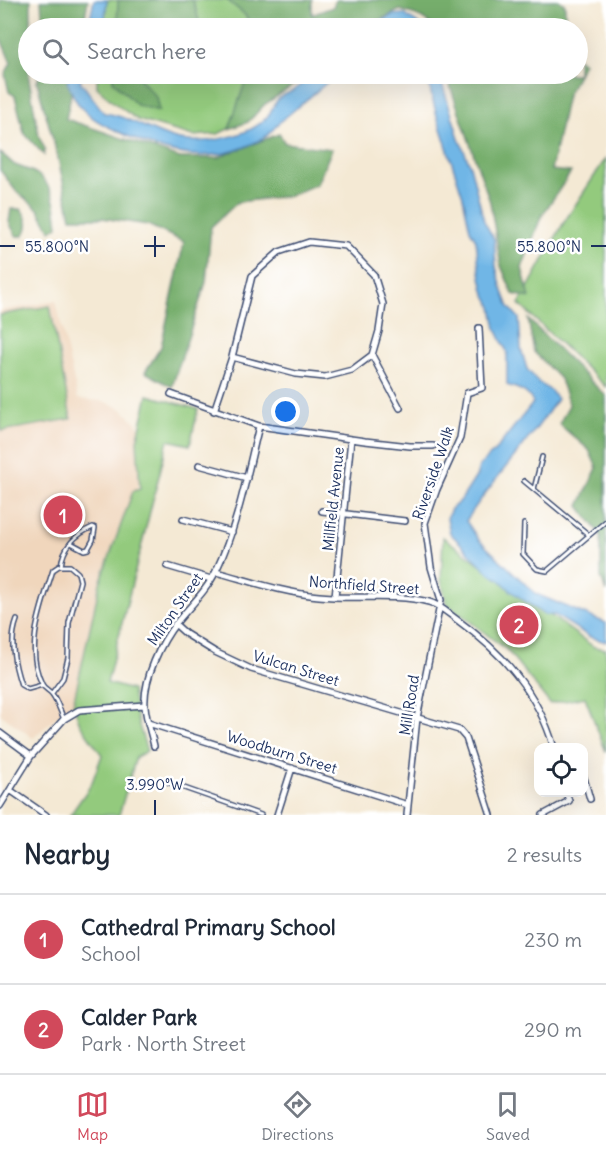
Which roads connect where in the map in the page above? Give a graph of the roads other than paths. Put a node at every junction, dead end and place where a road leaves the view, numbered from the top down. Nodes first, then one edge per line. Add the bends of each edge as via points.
1 (479, 328) dead end
2 (372, 355) junction
3 (232, 357) junction
4 (171, 394) dead end
5 (400, 408) dead end
6 (214, 411) junction
7 (259, 426) junction
8 (351, 439) junction
9 (433, 446) dead end
10 (542, 457) dead end
11 (200, 465) dead end
12 (247, 478) junction
13 (524, 481) dead end
14 (534, 489) junction
15 (322, 512) dead end
16 (344, 514) junction
17 (183, 519) dead end
18 (405, 521) dead end
19 (606, 521) edge
20 (524, 524) dead end
21 (232, 532) junction
22 (589, 535) junction
23 (71, 543) junction
24 (62, 566) junction
25 (167, 566) dead end
26 (216, 572) junction
27 (212, 579) junction
28 (335, 597) junction
29 (441, 600) joint
30 (439, 607) junction
31 (17, 620) dead end
32 (175, 624) junction
33 (42, 685) junction
34 (52, 693) junction
35 (144, 705) junction
36 (417, 717) junction
37 (64, 719) junction
38 (148, 723) junction
39 (0, 733) edge
40 (553, 743) edge
41 (154, 746) dead end
42 (31, 756) junction
43 (292, 768) junction
44 (166, 782) dead end
45 (10, 790) junction
46 (588, 793) edge
47 (568, 797) edge
48 (590, 800) dead end
49 (408, 805) junction
50 (0, 806) edge
51 (46, 815) edge
52 (261, 815) edge
53 (277, 815) edge
54 (407, 815) edge
55 (491, 815) edge
56 (543, 815) edge

1 - 29 street, Riverside Walk via 482,388 467,393 460,438 425,523 431,567
2 - 3 street via 352,370 326,377 296,374
2 - 3 street via 383,304 374,275 346,246 309,242 279,252 252,276
2 - 5 street
3 - 6 street
4 - 6 street
6 - 7 street
7 - 8 street
7 - 12 street, Milton Street
8 - 9 street
8 - 16 street, Millfield Avenue
10 - 14 lane
11 - 12 street
12 - 21 street, Milton Street
13 - 14 lane
14 - 22 lane
15 - 16 street
16 - 18 street
16 - 28 street, Millfield Avenue
17 - 21 street
19 - 22 lane
20 - 22 lane via 523,554 537,569 547,571
21 - 26 street, Milton Street
23 - 23 lane via 84,531 94,528 88,549
23 - 24 lane via 65,550
24 - 33 lane via 53,570 38,621 34,649
24 - 34 lane via 70,566 80,581 69,623 68,658 63,678
25 - 27 street
26 - 27 street, Milton Street
26 - 28 street, Northfield Street via 274,588
27 - 32 street, Milton Street
28 - 30 street, Northfield Street via 389,596 431,602
29 - 30 street, Mill Road
30 - 36 street, Mill Road
30 - 40 street, Northfield Street via 482,637 531,693
31 - 33 lane via 13,643 21,685 28,689
32 - 35 street, Milton Street via 158,653
32 - 36 street, Vulcan Street via 215,652 251,669
33 - 34 lane
34 - 37 lane
35 - 37 street via 79,710
35 - 38 street, Milton Street
36 - 49 street, Mill Road
36 - 55 street, Vulcan Street via 455,728 464,735
37 - 42 street
38 - 41 street, Milton Street
38 - 43 street, Woodburn Street
39 - 42 street
42 - 45 street
43 - 49 street, Woodburn Street
43 - 53 street
44 - 52 lane
45 - 50 street
45 - 51 street
46 - 48 street
47 - 56 street via 569,801
49 - 54 street, Mill Road

